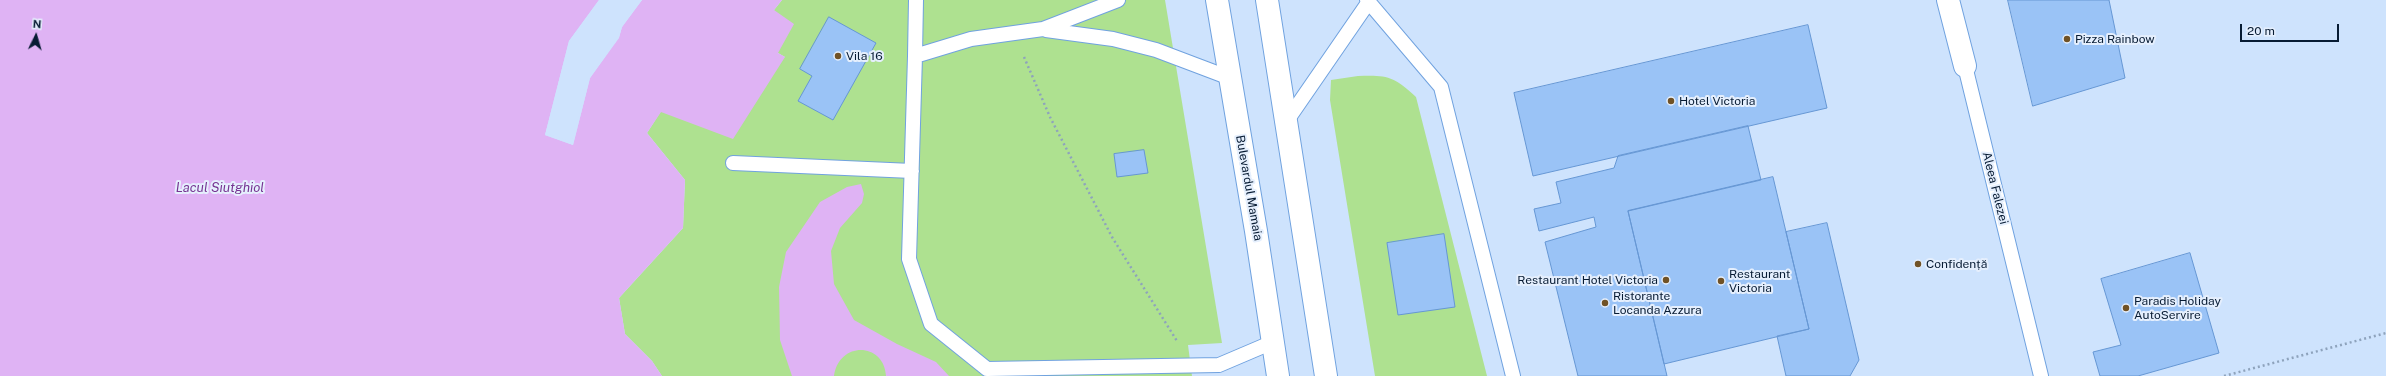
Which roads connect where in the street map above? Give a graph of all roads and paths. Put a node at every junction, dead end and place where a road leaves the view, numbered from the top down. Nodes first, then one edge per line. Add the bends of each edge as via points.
1 (916, 0) edge
2 (1118, 0) edge
3 (1217, 0) edge
4 (1267, 0) edge
5 (1948, 0) edge
6 (1368, 1) edge
7 (1044, 30) junction
8 (1014, 33) junction
9 (915, 56) junction
10 (1965, 66) joint
11 (1230, 78) junction
12 (1286, 122) junction
13 (733, 163) dead end
14 (912, 171) junction
15 (2386, 333) edge
16 (1273, 342) junction
17 (1190, 366) junction
18 (1278, 376) edge
19 (1326, 376) edge
20 (1513, 376) edge
21 (2041, 376) edge
22 (2224, 376) edge

1 - 9 lane
2 - 7 lane
3 - 11 main road, Bulevardul Mamaia
4 - 12 main road
5 - 10 main road, Aleea Falezei
6 - 12 lane
6 - 20 lane via 1441,87
7 - 8 lane
7 - 11 lane via 1113,39 1156,50
8 - 9 lane via 971,38
8 - 17 path via 1050,117 1112,237 1167,323
9 - 14 lane
10 - 21 lane, Aleea Falezei
11 - 16 main road, Bulevardul Mamaia
12 - 19 main road
13 - 14 lane
14 - 17 lane via 909,258 931,324 987,369
15 - 22 path
16 - 17 lane via 1219,365
16 - 18 main road, Bulevardul Mamaia

